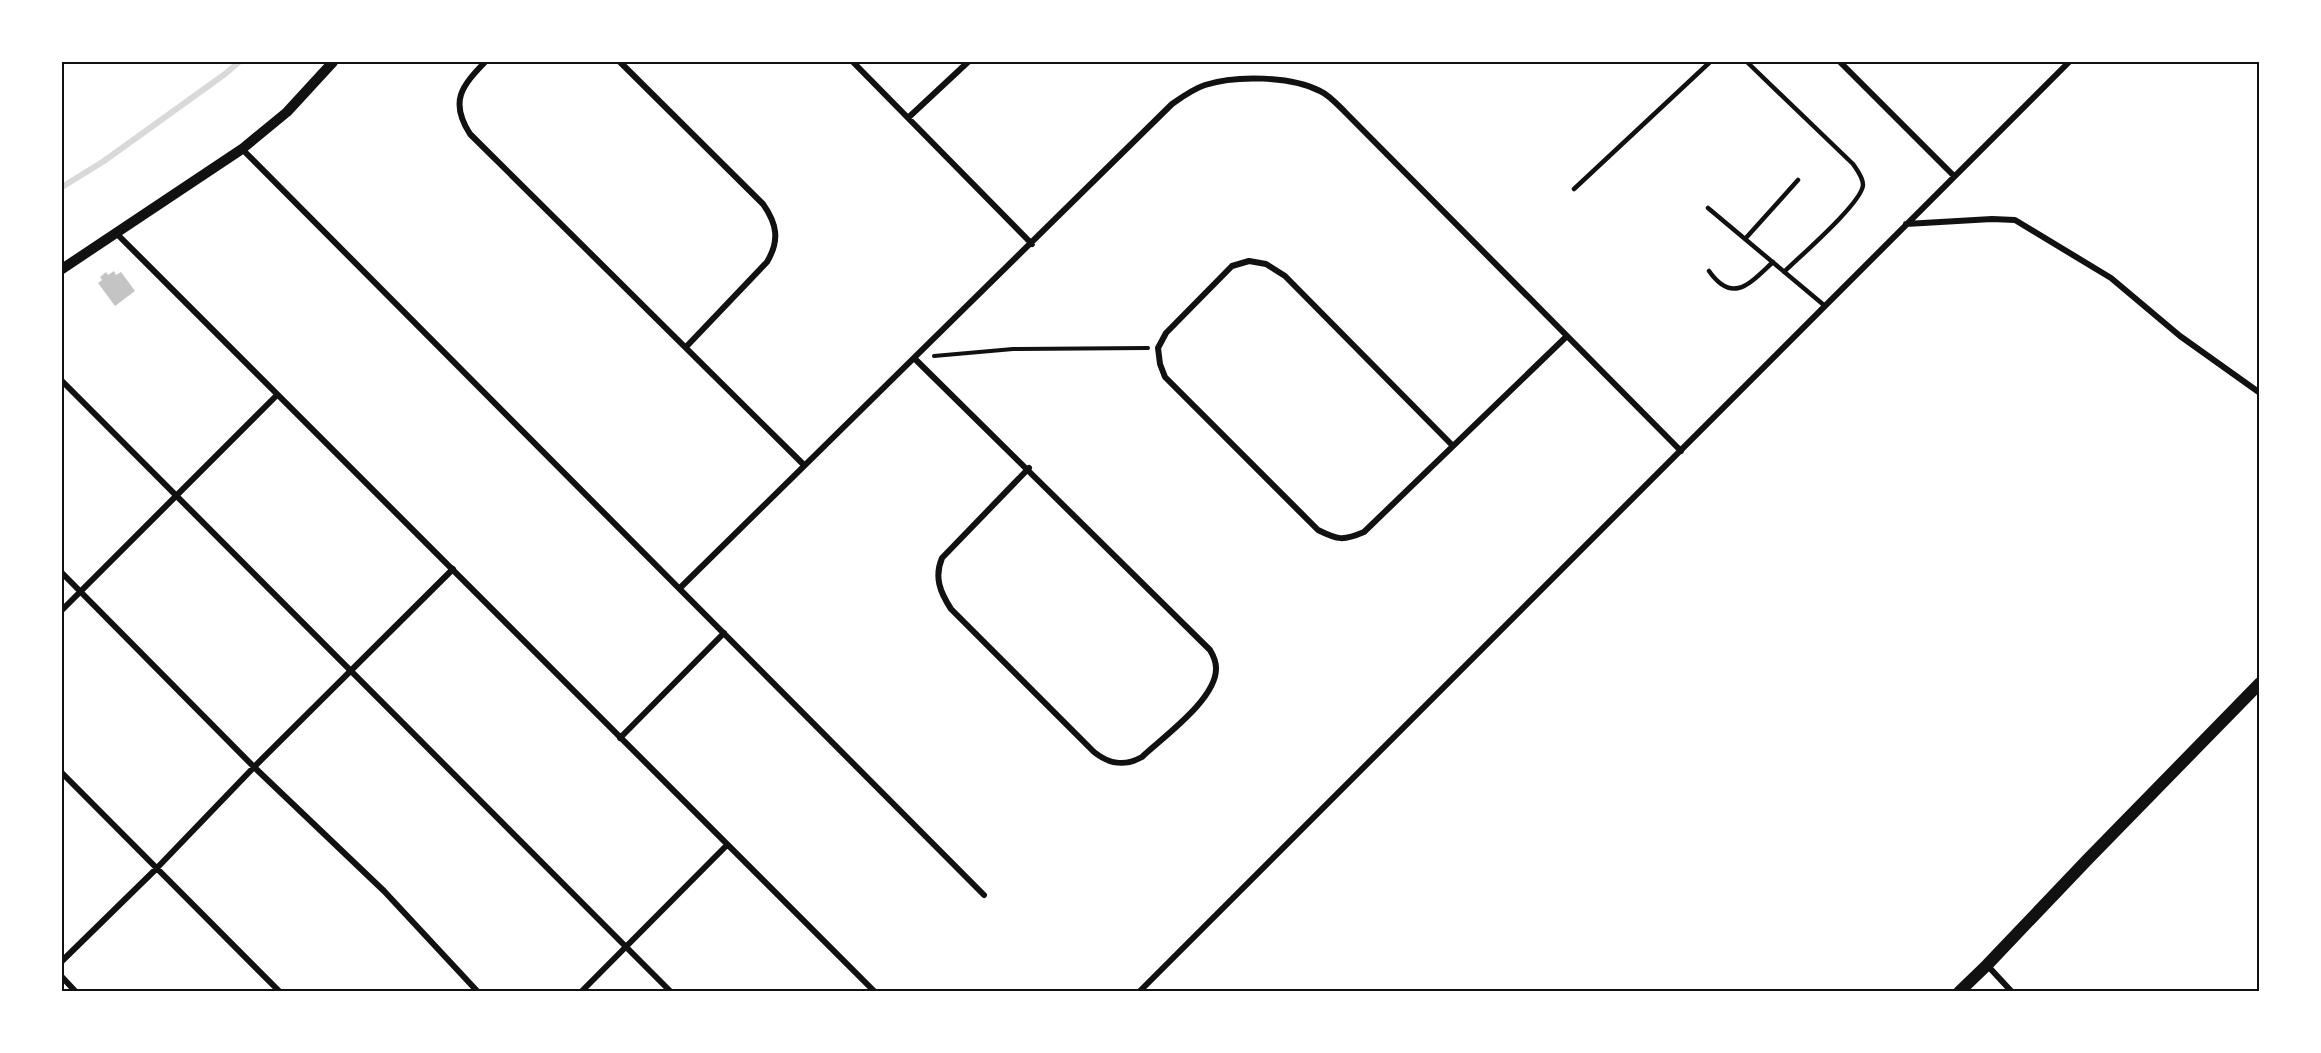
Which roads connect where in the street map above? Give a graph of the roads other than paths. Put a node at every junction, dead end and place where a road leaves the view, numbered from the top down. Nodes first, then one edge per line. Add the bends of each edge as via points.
1 (333, 62) edge
2 (485, 62) edge
3 (620, 62) edge
4 (854, 62) edge
5 (968, 62) edge
6 (1710, 62) edge
7 (1747, 62) edge
8 (1840, 62) edge
9 (2069, 62) edge
10 (909, 117) junction
11 (242, 149) junction
12 (1954, 176) junction
13 (1798, 180) dead end
14 (1574, 189) dead end
15 (1708, 208) dead end
16 (1906, 224) junction
17 (115, 232) junction
18 (1745, 239) junction
19 (1032, 244) junction
20 (1773, 262) junction
21 (62, 269) edge
22 (1709, 271) dead end
23 (1784, 272) junction
24 (1825, 306) junction
25 (1567, 336) junction
26 (686, 347) junction
27 (914, 358) junction
28 (62, 381) edge
29 (2259, 393) edge
30 (277, 395) junction
31 (1453, 446) junction
32 (1681, 451) junction
33 (804, 465) junction
34 (1029, 468) junction
35 (176, 494) junction
36 (453, 569) junction
37 (62, 573) edge
38 (680, 588) junction
39 (80, 592) junction
40 (62, 610) edge
41 (724, 633) junction
42 (351, 672) junction
43 (2259, 683) edge
44 (620, 738) junction
45 (254, 767) junction
46 (62, 773) edge
47 (727, 845) junction
48 (156, 869) junction
49 (984, 895) dead end
50 (626, 946) junction
51 (62, 961) edge
52 (1987, 965) junction
53 (62, 976) edge
54 (76, 992) edge
55 (280, 992) edge
56 (478, 992) edge
57 (581, 992) edge
58 (671, 992) edge
59 (875, 992) edge
60 (1138, 992) edge
61 (1959, 992) edge
62 (2012, 992) edge

1 - 11 street via 286,112
2 - 26 street via 461,90 459,112 470,134
3 - 26 street via 763,204 776,227 775,245 767,262
4 - 10 street
5 - 10 street
6 - 14 lane
7 - 23 lane via 1853,164 1863,186 1843,216
8 - 12 street
9 - 12 street
10 - 19 street
11 - 17 street
11 - 38 street
12 - 16 street
13 - 18 lane
15 - 18 lane
16 - 24 street
16 - 29 street via 2015,220 2111,278 2180,336
17 - 21 street
17 - 30 street
18 - 20 lane
19 - 25 street via 1187,94 1204,85 1228,81 1293,82 1322,91 1346,112
19 - 27 street
20 - 22 lane via 1740,289 1728,289
20 - 23 lane
23 - 24 lane
24 - 32 street
25 - 31 street
25 - 32 street
26 - 33 street
27 - 33 street
27 - 34 street
28 - 35 street
30 - 35 street
30 - 36 street
31 - 31 street via 1364,532 1337,539 1318,530 1165,377 1158,348 1166,333 1232,266 1249,261 1266,264 1285,276
32 - 60 street
33 - 38 street
34 - 34 street via 1204,642 1215,659 1213,682 1195,708 1134,761 1113,763 1094,752 951,609 940,591 938,567 942,558
35 - 39 street
35 - 42 street
36 - 42 street
36 - 44 street
37 - 39 street
38 - 41 street
39 - 40 street
39 - 45 street
41 - 44 street
41 - 49 street
42 - 45 street
42 - 50 street
43 - 52 main road
44 - 47 street
45 - 48 street
45 - 56 street via 384,891
46 - 48 street
47 - 50 street
47 - 59 street
48 - 51 street
48 - 55 street
50 - 57 street
50 - 58 street
52 - 61 main road
52 - 62 street
53 - 54 street

